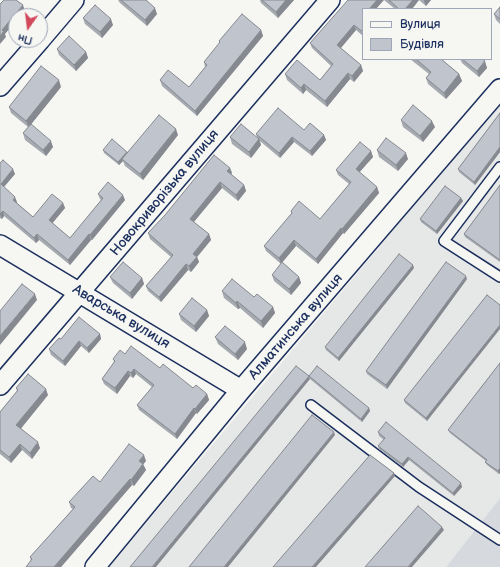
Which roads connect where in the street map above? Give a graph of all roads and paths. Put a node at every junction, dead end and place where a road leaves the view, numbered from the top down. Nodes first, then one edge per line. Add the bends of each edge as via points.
1 (74, 0) edge
2 (330, 0) edge
3 (48, 31) edge
4 (33, 48) edge
5 (0, 86) edge
6 (500, 89) edge
7 (500, 167) edge
8 (0, 245) edge
9 (500, 277) edge
10 (80, 293) junction
11 (0, 385) edge
12 (241, 390) junction
13 (310, 404) dead end
14 (500, 540) edge
15 (95, 567) edge

1 - 3 street
2 - 10 street, Новокриворізька вулиця
4 - 5 street
6 - 12 street, Алматинська вулиця
7 - 9 lane via 444,242
8 - 10 street, Аварська вулиця
10 - 11 street, Новокриворізька вулиця
10 - 12 street, Аварська вулиця
12 - 15 street, Алматинська вулиця
13 - 14 lane via 419,487

